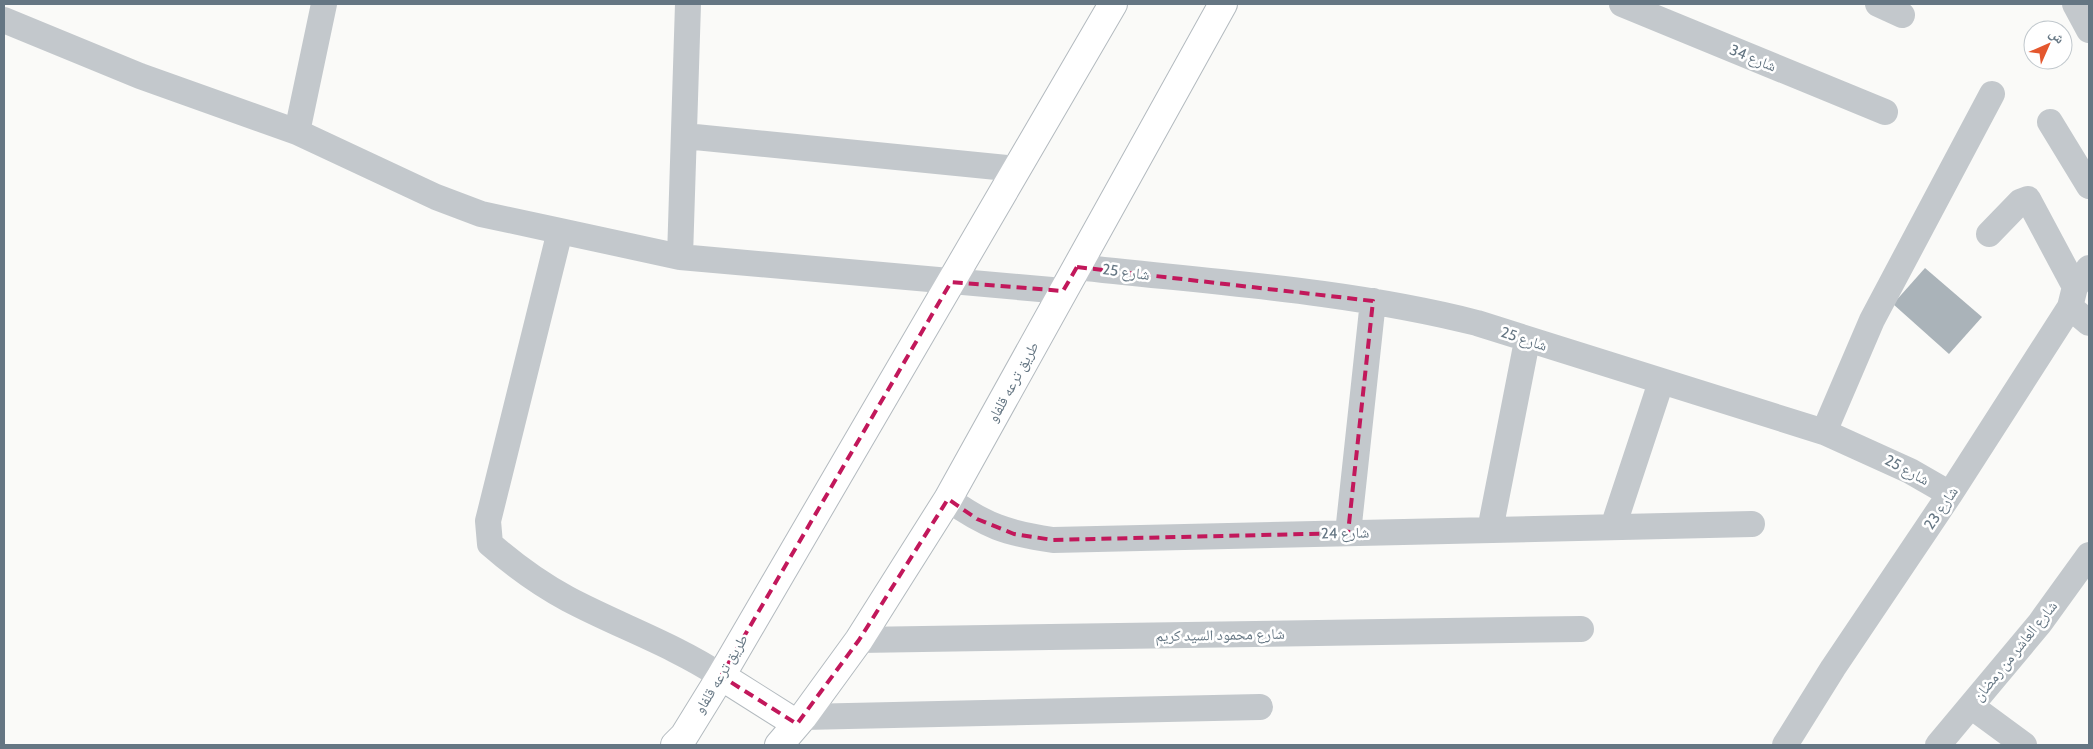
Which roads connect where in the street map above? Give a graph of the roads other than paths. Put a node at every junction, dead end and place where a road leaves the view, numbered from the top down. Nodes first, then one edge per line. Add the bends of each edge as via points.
1 (324, 4) edge
2 (688, 4) edge
3 (1113, 4) edge
4 (1223, 4) edge
5 (1622, 4) edge
6 (1878, 4) edge
7 (2075, 4) edge
8 (1902, 15) dead end
9 (4, 20) edge
10 (2089, 30) edge
11 (1992, 94) dead end
12 (1885, 112) dead end
13 (2050, 122) dead end
14 (297, 132) junction
15 (685, 136) junction
16 (1016, 169) junction
17 (2089, 186) edge
18 (560, 231) junction
19 (1989, 234) dead end
20 (680, 257) junction
21 (1077, 267) junction
22 (951, 282) junction
23 (1063, 291) junction
24 (2081, 296) edge
25 (1373, 301) junction
26 (1527, 341) junction
27 (1661, 382) junction
28 (1824, 432) junction
29 (1950, 494) junction
30 (948, 499) junction
31 (1752, 524) dead end
32 (1613, 527) junction
33 (1490, 530) junction
34 (1348, 533) junction
35 (2089, 555) edge
36 (1581, 629) dead end
37 (859, 640) junction
38 (721, 676) junction
39 (1971, 706) junction
40 (1260, 707) dead end
41 (792, 733) edge
42 (675, 745) edge
43 (1785, 745) edge
44 (1938, 745) edge
45 (2024, 745) edge

1 - 14 street
2 - 15 street
3 - 16 street, طريق ترعه قلفاو
4 - 21 street, طريق ترعه قلفاو
5 - 12 street, شارع 34
6 - 8 street
7 - 10 street
9 - 14 street via 140,76
11 - 28 street via 1872,320
13 - 17 street
14 - 18 street via 481,214
15 - 16 street
15 - 20 street
16 - 22 street, طريق ترعه قلفاو
18 - 20 street
18 - 38 street via 488,521 490,544 514,565 568,599 670,645
19 - 24 street via 2020,202 2028,199
20 - 22 street
21 - 23 street, طريق ترعه قلفاو
21 - 25 street, شارع 25
22 - 23 street
22 - 38 street, طريق ترعه قلفاو
23 - 30 street, طريق ترعه قلفاو
24 - 29 street, شارع 23
25 - 26 street, شارع 25 via 1477,323
25 - 34 street
26 - 27 street, شارع 25
26 - 33 street
27 - 28 street, شارع 25
27 - 32 street
28 - 29 street, شارع 25 via 1902,466
29 - 43 street, شارع 23
30 - 34 street, شارع 24 via 977,519 1014,534 1053,540
30 - 37 street, طريق ترعه قلفاو
31 - 32 street, شارع 24
32 - 33 street, شارع 24
33 - 34 street, شارع 24
35 - 39 street, شارع العاشر من رمضان via 2040,622
36 - 37 street, شارع محمود السيد كريم
37 - 41 street, طريق ترعه قلفاو
38 - 41 street
38 - 42 street, طريق ترعه قلفاو
39 - 44 street, شارع العاشر من رمضان
39 - 45 street
40 - 41 street

